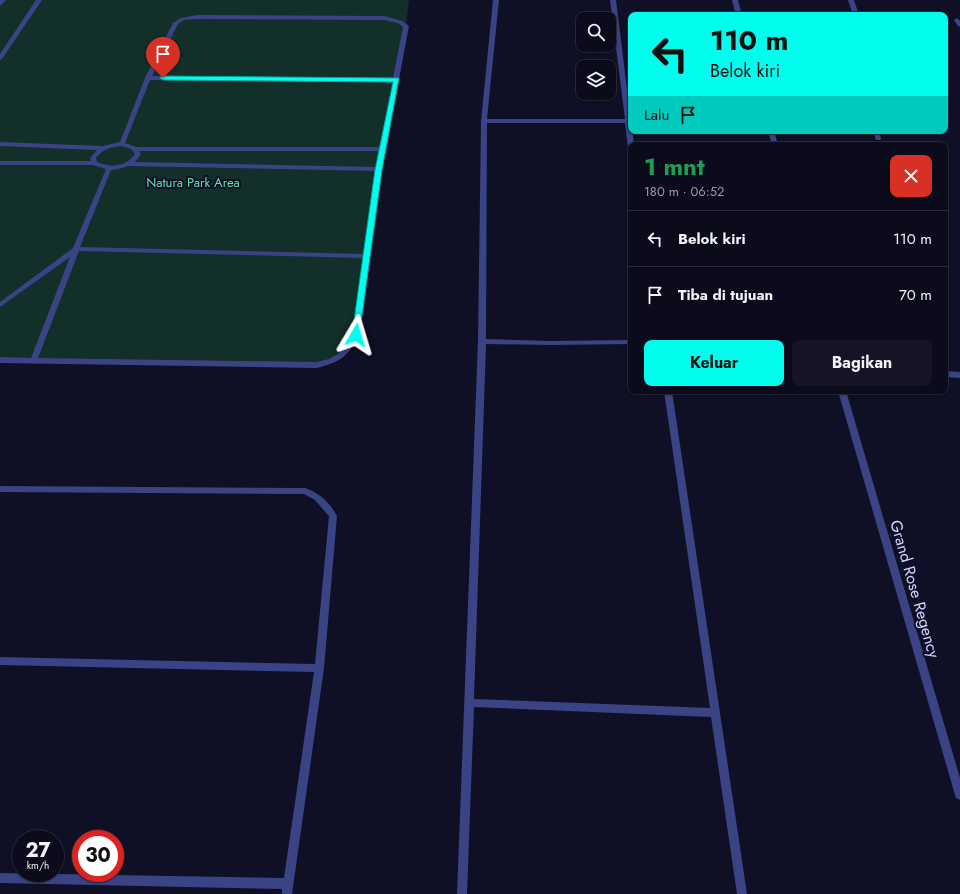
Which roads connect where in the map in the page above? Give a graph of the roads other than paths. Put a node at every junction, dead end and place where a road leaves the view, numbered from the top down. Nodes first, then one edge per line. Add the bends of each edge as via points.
1 (3, 0) edge
2 (39, 0) edge
3 (496, 0) edge
4 (613, 0) edge
5 (735, 0) edge
6 (851, 0) edge
7 (0, 4) edge
8 (738, 12) edge
9 (855, 12) edge
10 (957, 20) dead end
11 (960, 26) edge
12 (0, 58) edge
13 (148, 78) junction
14 (397, 80) junction
15 (628, 113) edge
16 (484, 120) junction
17 (628, 121) edge
18 (877, 134) edge
19 (878, 139) dead end
20 (0, 144) edge
21 (122, 144) junction
22 (103, 148) junction
23 (136, 149) junction
24 (383, 149) junction
25 (0, 163) edge
26 (94, 163) junction
27 (129, 164) junction
28 (109, 168) junction
29 (379, 170) junction
30 (76, 249) junction
31 (366, 256) junction
32 (0, 305) edge
33 (482, 341) junction
34 (628, 342) edge
35 (0, 360) edge
36 (34, 360) junction
37 (948, 374) edge
38 (960, 375) edge
39 (668, 394) edge
40 (843, 394) edge
41 (0, 489) edge
42 (0, 661) edge
43 (319, 668) junction
44 (469, 703) junction
45 (715, 713) junction
46 (960, 795) edge
47 (0, 878) edge
48 (288, 889) edge
49 (462, 894) edge
50 (742, 894) edge

1 - 7 street
2 - 12 street
3 - 16 street
4 - 15 street
5 - 8 street
6 - 9 street
10 - 11 street
13 - 14 street
13 - 14 street via 176,23 183,18 376,18 400,22 406,26
13 - 21 street
14 - 24 street
16 - 17 street
16 - 33 street
18 - 19 street
20 - 22 street
21 - 22 street
21 - 23 street
22 - 26 street via 96,152
23 - 24 street
23 - 27 street via 138,154
24 - 29 street
25 - 26 street
26 - 28 street
27 - 28 street
27 - 29 street
28 - 30 street
29 - 31 street
30 - 31 street
30 - 32 street
30 - 36 street
31 - 36 street via 356,335 346,351 336,360 317,365
33 - 34 street
33 - 44 street
35 - 36 street
37 - 38 street
39 - 45 street
40 - 46 street, Grand Rose Regency
41 - 43 street via 305,492 314,495 333,516
42 - 43 street
43 - 48 street
44 - 45 street
44 - 49 street
45 - 50 street
47 - 48 street

